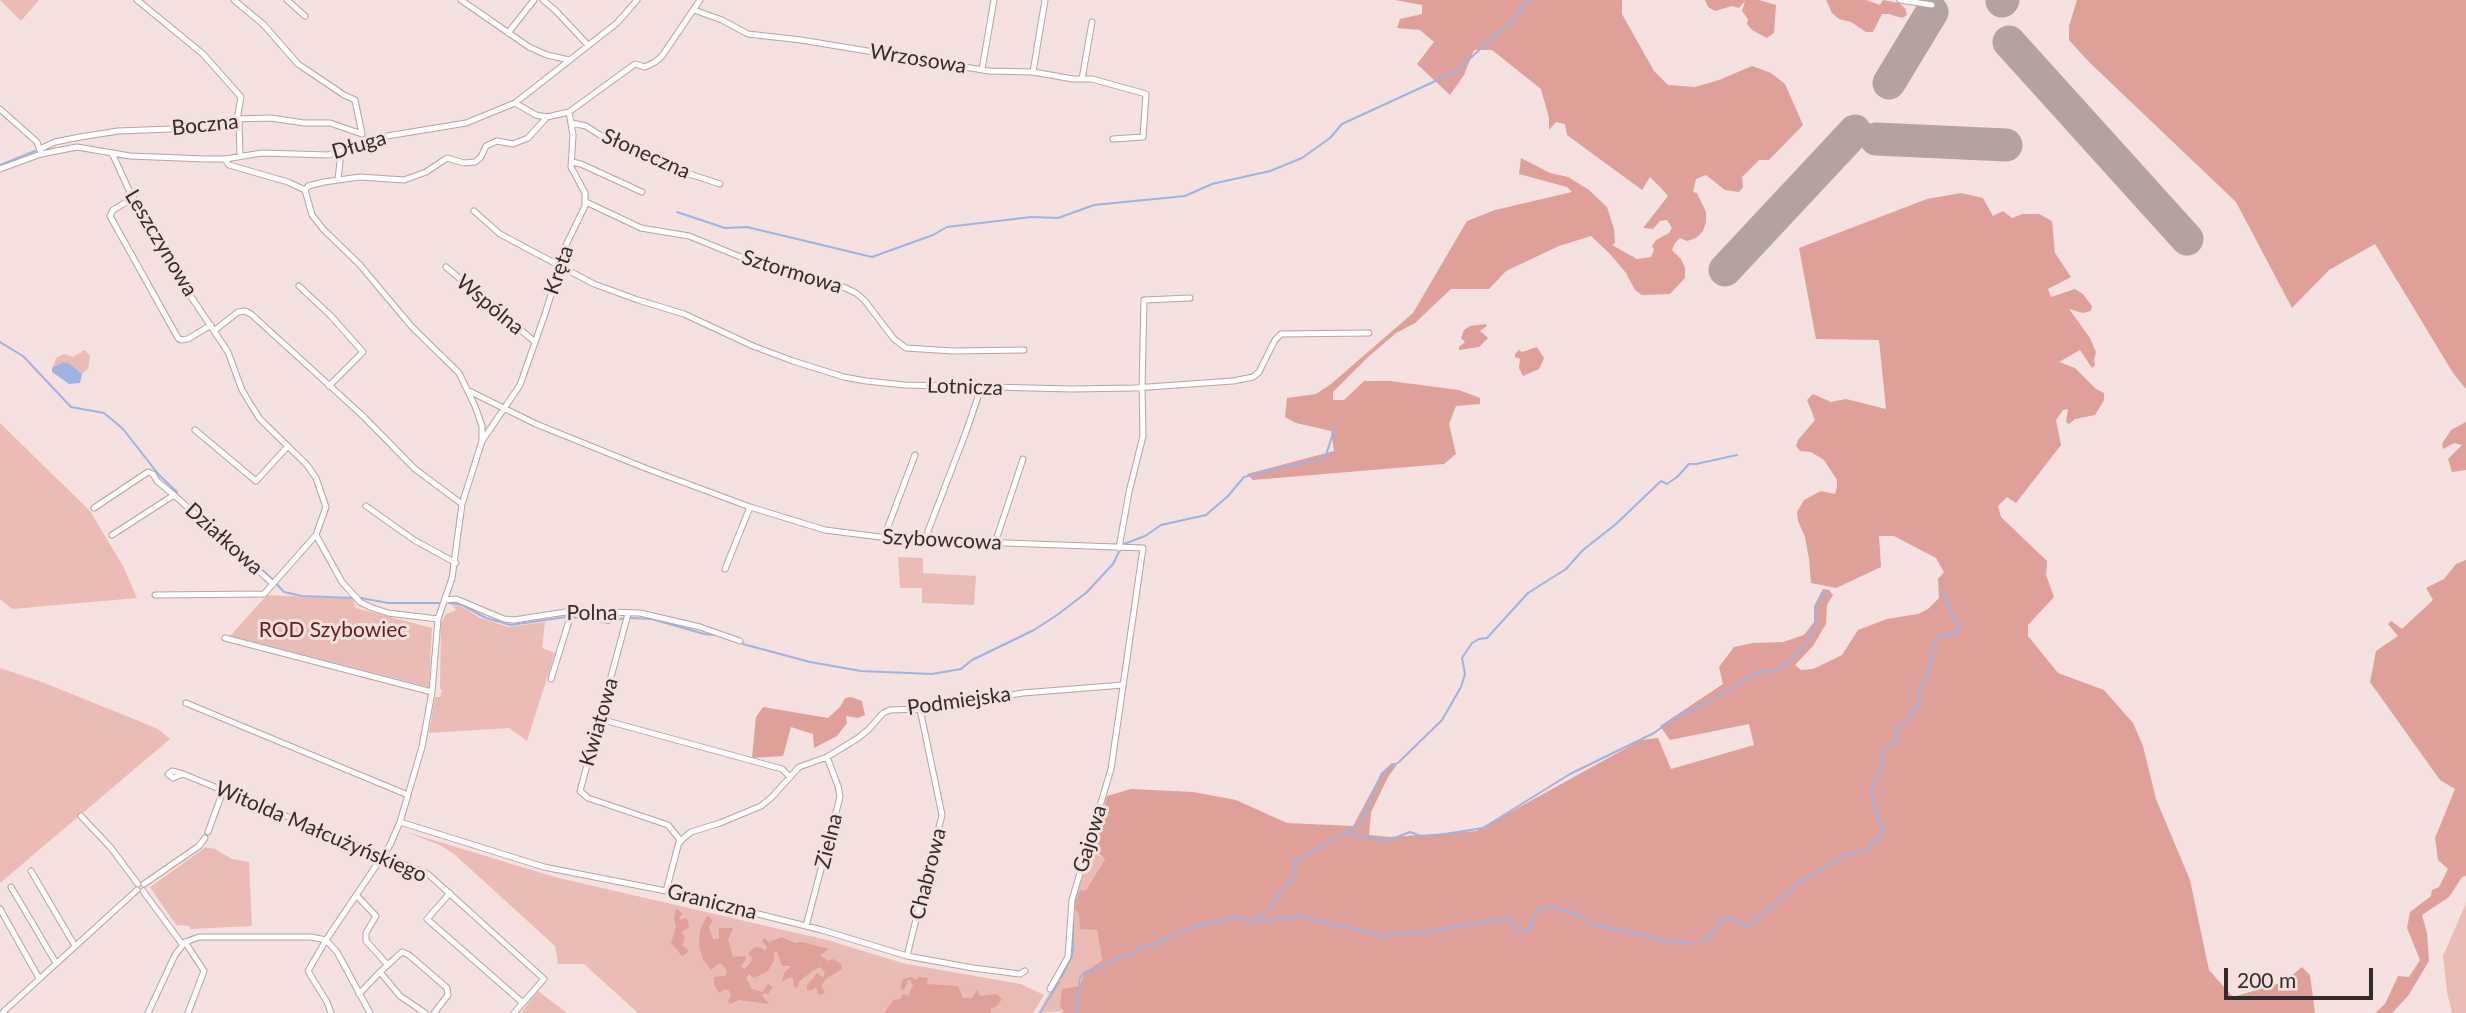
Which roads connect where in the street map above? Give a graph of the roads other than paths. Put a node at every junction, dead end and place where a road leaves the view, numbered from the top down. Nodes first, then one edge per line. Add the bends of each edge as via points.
1 (137, 0) edge
2 (234, 0) edge
3 (287, 0) edge
4 (461, 0) edge
5 (534, 0) edge
6 (542, 0) edge
7 (637, 0) edge
8 (700, 0) edge
9 (994, 0) edge
10 (1045, 0) edge
11 (1900, 0) edge
12 (1932, 5) dead end
13 (694, 10) junction
14 (305, 16) dead end
15 (1092, 22) dead end
16 (508, 33) junction
17 (588, 45) junction
18 (569, 60) junction
19 (982, 69) junction
20 (1033, 72) junction
21 (1082, 79) junction
22 (515, 103) junction
23 (0, 109) edge
24 (569, 112) junction
25 (547, 117) junction
26 (238, 120) junction
27 (572, 123) junction
28 (362, 134) junction
29 (1112, 139) dead end
30 (365, 142) junction
31 (41, 151) junction
32 (341, 152) junction
33 (112, 153) junction
34 (240, 156) junction
35 (225, 159) junction
36 (572, 162) junction
37 (0, 169) edge
38 (338, 180) junction
39 (720, 184) dead end
40 (304, 190) junction
41 (642, 192) dead end
42 (134, 198) junction
43 (586, 202) junction
44 (474, 211) dead end
45 (559, 266) junction
46 (446, 267) dead end
47 (299, 286) dead end
48 (1190, 298) dead end
49 (213, 327) junction
50 (1369, 333) dead end
51 (535, 342) junction
52 (1024, 350) dead end
53 (329, 386) junction
54 (981, 388) junction
55 (1142, 388) junction
56 (469, 391) junction
57 (506, 408) junction
58 (195, 430) dead end
59 (482, 441) junction
60 (288, 446) junction
61 (915, 455) dead end
62 (1023, 459) dead end
63 (174, 495) junction
64 (463, 504) junction
65 (366, 506) dead end
66 (750, 507) junction
67 (94, 508) dead end
68 (316, 534) junction
69 (112, 535) dead end
70 (884, 537) junction
71 (927, 540) junction
72 (995, 543) junction
73 (1119, 548) junction
74 (456, 563) junction
75 (724, 569) dead end
76 (275, 581) junction
77 (155, 595) dead end
78 (445, 600) junction
79 (572, 611) junction
80 (628, 614) junction
81 (438, 619) junction
82 (225, 638) dead end
83 (740, 641) dead end
84 (551, 679) dead end
85 (1123, 685) junction
86 (432, 692) junction
87 (186, 703) dead end
88 (920, 709) junction
89 (600, 719) junction
90 (827, 757) junction
91 (183, 774) dead end
92 (790, 777) junction
93 (223, 791) junction
94 (408, 795) junction
95 (81, 816) dead end
96 (400, 822) junction
97 (681, 841) junction
98 (383, 856) junction
99 (32, 871) dead end
100 (11, 887) dead end
101 (140, 887) junction
102 (666, 891) junction
103 (450, 893) junction
104 (357, 896) junction
105 (0, 909) edge
106 (806, 926) junction
107 (326, 940) junction
108 (184, 943) junction
109 (75, 946) junction
110 (907, 956) junction
111 (56, 963) junction
112 (387, 964) junction
113 (1025, 971) dead end
114 (380, 972) junction
115 (39, 978) junction
116 (1050, 989) dead end
117 (359, 994) junction
118 (523, 1003) junction
119 (2, 1012) edge
120 (148, 1013) edge
121 (188, 1013) edge
122 (331, 1013) edge
123 (370, 1013) edge
124 (425, 1013) edge
125 (434, 1013) edge
126 (514, 1013) edge

1 - 26 street via 213,63 241,97
2 - 28 street via 263,24 298,64 355,100
3 - 14 street
4 - 16 street
5 - 16 street
6 - 17 street
7 - 17 street, Długa
8 - 13 street
9 - 19 street
10 - 20 street
11 - 12 street
13 - 19 street, Wrzosowa via 748,34
13 - 24 street via 662,56 645,66 635,64
15 - 21 street
16 - 18 street via 547,55
17 - 18 street, Długa
18 - 22 street, Długa
19 - 20 street, Wrzosowa
20 - 21 street, Wrzosowa
21 - 29 street, Wrzosowa via 1102,80 1146,94 1143,137
22 - 25 street
22 - 30 street, Długa via 466,123
23 - 31 street
24 - 25 street
24 - 27 street
25 - 38 street via 521,141 486,145 475,162 447,158 426,173 404,180
26 - 28 street, Boczna via 330,123
26 - 31 street, Boczna via 197,128 105,133 55,142
26 - 34 street
27 - 36 street
27 - 39 street, Słoneczna via 665,166
28 - 30 street
30 - 32 street, Długa
31 - 33 street, Długa via 77,147
31 - 37 street, Długa
32 - 34 street, Długa
32 - 38 street
33 - 35 street, Długa
33 - 42 street, Leszczynowa
34 - 35 street, Długa
35 - 40 street via 229,165
36 - 41 street
36 - 43 street
38 - 40 street
40 - 56 street via 323,229 459,373
42 - 49 street, Leszczynowa via 178,277
42 - 49 street via 110,216 178,338 188,339
43 - 45 street, Kręta
43 - 52 street, Sztormowa via 641,228 689,236 763,266 849,289 906,348
44 - 45 street, Lotnicza via 500,234
45 - 51 street, Kręta
45 - 54 street, Lotnicza via 594,284 684,314 752,346 844,377
46 - 51 street, Wspólna
47 - 53 street via 363,352
48 - 55 street via 1144,300
49 - 53 street via 245,311
49 - 60 street, Leszczynowa via 251,405
50 - 55 street, Lotnicza via 1281,334 1253,377
51 - 57 street, Kręta via 520,385
53 - 64 street via 422,475
54 - 55 street, Lotnicza
54 - 71 street
55 - 73 street via 1143,436
56 - 57 street
56 - 59 street via 482,426
57 - 59 street, Kręta
57 - 66 street, Szybowcowa via 536,424
58 - 60 street via 256,481
59 - 64 street
60 - 68 street, Leszczynowa via 307,465 323,492 326,508
61 - 70 street
62 - 72 street
63 - 67 street, Działkowa via 148,472
63 - 69 street, Działkowa
63 - 76 street, Działkowa
64 - 74 street
65 - 74 street
66 - 70 street, Szybowcowa via 825,530
66 - 75 street
68 - 76 street, Działkowa
68 - 81 street via 342,582 360,602 388,613
70 - 71 street, Szybowcowa
71 - 72 street, Szybowcowa
72 - 73 street, Szybowcowa
73 - 85 street, Szybowcowa via 1143,548
74 - 78 street
76 - 77 street, Działkowa via 264,594
78 - 79 street, Polna via 456,599 507,620
78 - 81 street
79 - 80 street, Polna
79 - 84 street
80 - 83 street, Polna via 657,616
80 - 89 street, Kwiatowa
81 - 86 street
82 - 86 street
85 - 88 street, Podmiejska via 1023,692
85 - 116 street, Gajowa via 1110,776 1072,900 1068,957
86 - 94 street
87 - 94 street
88 - 90 street, Podmiejska via 883,713 864,733
88 - 110 street, Chabrowa via 942,815
89 - 92 street via 782,769
89 - 97 street, Kwiatowa via 580,791 588,798 667,825
90 - 92 street, Podmiejska via 799,767
90 - 106 street, Zielna via 840,797
91 - 93 street, Witolda Małcużyńskiego
92 - 97 street, Podmiejska via 761,806 691,832
93 - 98 street, Witolda Małcużyńskiego
93 - 101 street via 199,846
94 - 96 street
95 - 101 street
96 - 98 street
96 - 102 street, Graniczna via 544,867
97 - 102 street
98 - 103 street, Witolda Małcużyńskiego via 428,874
98 - 104 street
99 - 109 street
100 - 111 street
101 - 108 street
101 - 109 street
102 - 106 street, Graniczna
103 - 118 street, Witolda Małcużyńskiego via 544,979
103 - 118 street via 427,919
104 - 107 street
104 - 112 street via 376,916 366,941
105 - 115 street
106 - 110 street, Graniczna
107 - 108 street via 198,937
107 - 117 street
107 - 122 street via 308,971
108 - 120 street
108 - 121 street via 204,974
109 - 111 street
110 - 113 street, Graniczna via 1020,974
111 - 115 street
112 - 114 street
112 - 125 street via 406,953 447,988 448,995
114 - 117 street
114 - 124 street via 400,996
115 - 119 street
117 - 123 street
118 - 126 street, Witolda Małcużyńskiego

